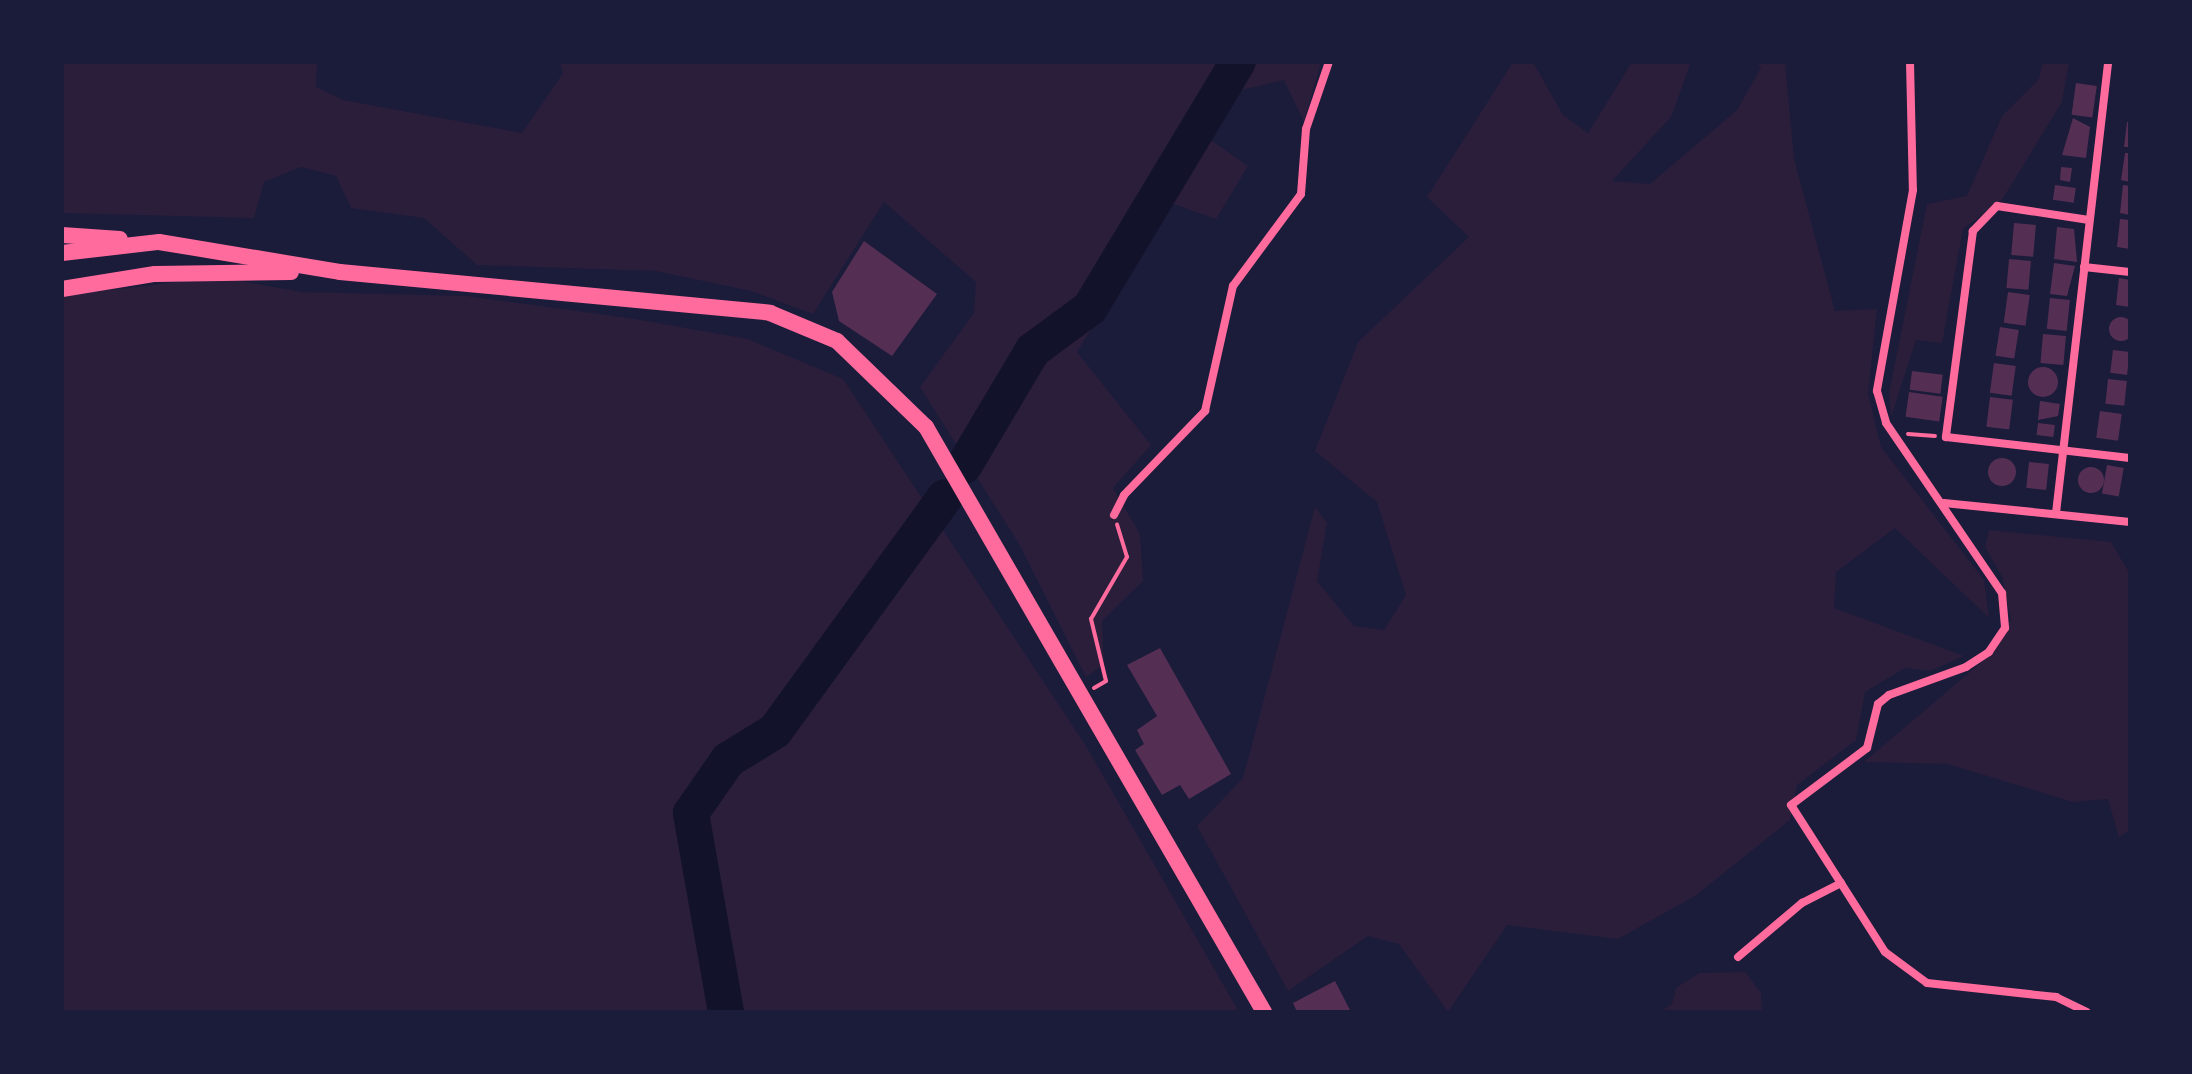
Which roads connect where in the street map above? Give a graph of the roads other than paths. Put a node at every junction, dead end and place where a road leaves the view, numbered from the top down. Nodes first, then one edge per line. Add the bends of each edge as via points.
1 (1329, 62) edge
2 (1910, 62) edge
3 (2108, 62) edge
4 (2089, 220) junction
5 (62, 235) edge
6 (159, 242) junction
7 (62, 253) edge
8 (2084, 267) junction
9 (340, 272) junction
10 (2130, 272) edge
11 (62, 289) edge
12 (2062, 450) junction
13 (2130, 458) edge
14 (1944, 503) junction
15 (2056, 513) junction
16 (1114, 515) road end
17 (2130, 522) edge
18 (1841, 883) junction
19 (1738, 957) dead end
20 (1264, 1012) edge
21 (2087, 1012) edge

1 - 16 street via 1306,129 1301,194 1233,286 1205,411 1124,495
2 - 14 street via 1913,190 1877,391 1892,432
3 - 4 street
4 - 8 street
4 - 12 street via 1997,206 1973,231 1946,437
5 - 6 main road
6 - 7 main road
6 - 9 main road
8 - 10 street
8 - 12 street
9 - 11 main road via 155,274
9 - 20 main road via 770,313 837,341 926,427
12 - 13 street
12 - 15 street
14 - 15 street
14 - 18 street via 2002,593 2005,628 1989,652 1966,667 1889,695 1878,704 1867,748 1791,805
15 - 17 street
18 - 19 street via 1802,903
18 - 21 street via 1885,952 1927,983 2056,997

